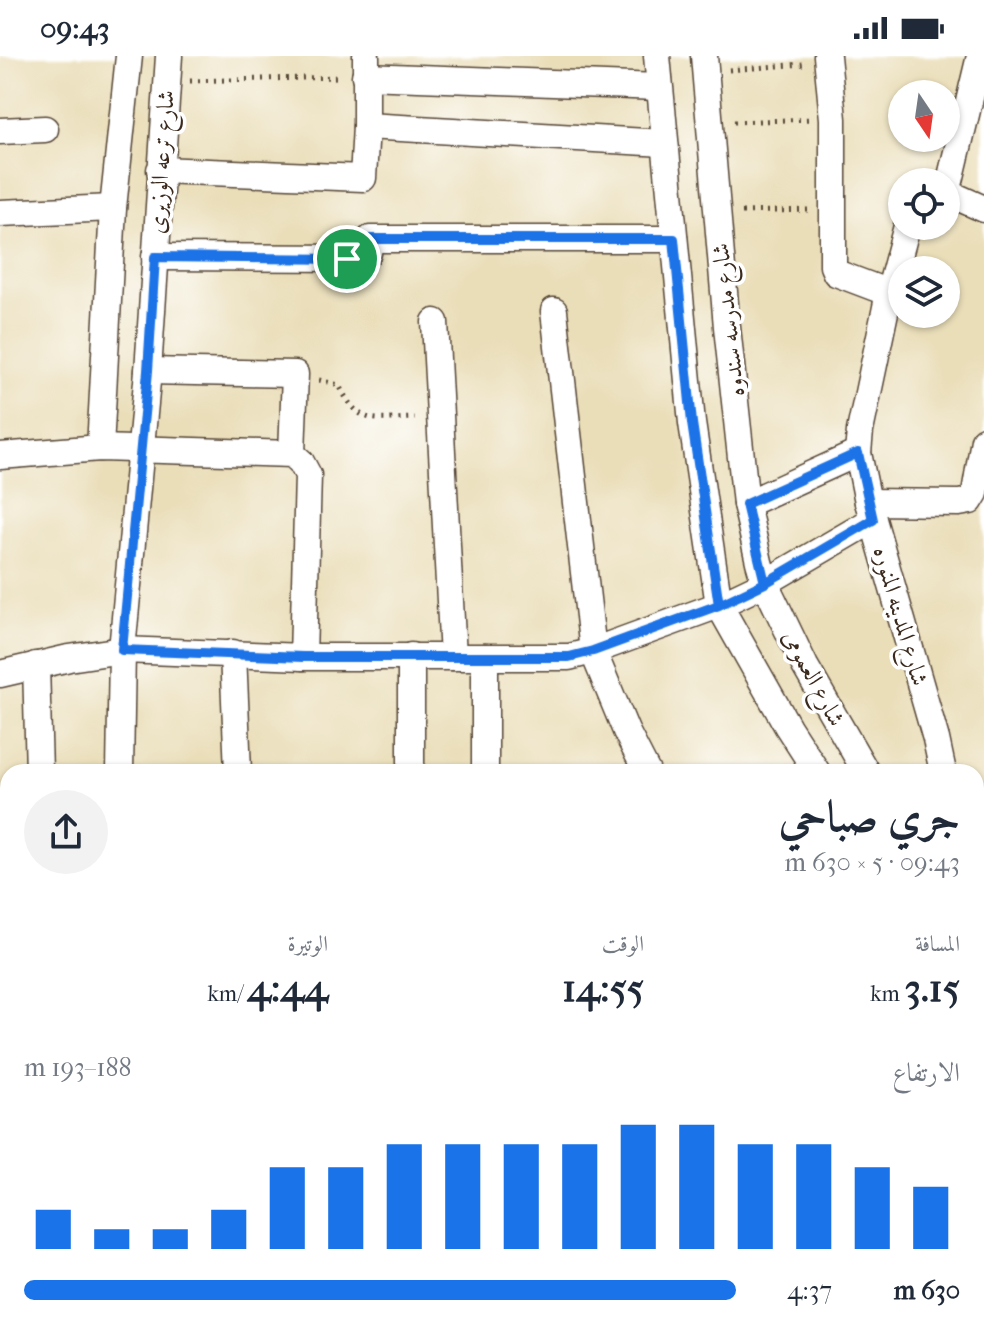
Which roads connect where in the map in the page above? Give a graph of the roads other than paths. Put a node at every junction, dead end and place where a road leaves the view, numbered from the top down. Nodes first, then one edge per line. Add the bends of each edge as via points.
1 (129, 56) edge
2 (657, 56) edge
3 (980, 56) edge
4 (827, 59) edge
5 (705, 64) edge
6 (365, 66) edge
7 (168, 69) edge
8 (659, 87) junction
9 (366, 126) junction
10 (45, 129) dead end
11 (0, 131) edge
12 (664, 143) junction
13 (953, 168) edge
14 (160, 170) junction
15 (960, 196) edge
16 (113, 208) junction
17 (984, 209) edge
18 (0, 213) edge
19 (674, 239) junction
20 (155, 257) junction
21 (888, 293) edge
22 (888, 298) edge
23 (554, 311) dead end
24 (435, 322) dead end
25 (148, 371) junction
26 (984, 440) edge
27 (100, 448) junction
28 (140, 450) junction
29 (858, 453) junction
30 (292, 454) junction
31 (0, 456) edge
32 (746, 504) junction
33 (870, 511) junction
34 (765, 583) junction
35 (719, 605) junction
36 (122, 650) junction
37 (593, 651) junction
38 (233, 653) junction
39 (411, 656) junction
40 (303, 657) junction
41 (453, 657) junction
42 (485, 657) junction
43 (36, 665) junction
44 (0, 674) edge
45 (39, 764) edge
46 (120, 764) edge
47 (238, 764) edge
48 (411, 764) edge
49 (485, 764) edge
50 (643, 764) edge
51 (812, 764) edge
52 (859, 764) edge
53 (941, 764) edge

1 - 16 street, شارع ترعه الوزيرى
2 - 8 street, شارع مدرسه سندوه
3 - 13 street
4 - 21 street via 833,119 833,266 836,273
5 - 32 street, شارع مدرسه سندوه
6 - 8 street
6 - 9 street
7 - 14 street, شارع ترعه الوزيرى
8 - 12 street, شارع مدرسه سندوه
9 - 12 street
9 - 14 street via 363,178
10 - 11 street
12 - 19 street, شارع مدرسه سندوه
14 - 20 street, شارع ترعه الوزيرى
15 - 17 street
16 - 18 street
16 - 27 street, شارع ترعه الوزيرى
19 - 20 street via 370,239 368,253 359,258
19 - 35 street, شارع مدرسه سندوه via 692,423
20 - 25 street, شارع ترعه الوزيرى
22 - 29 street, شارع المدينه المنوره
23 - 37 street
24 - 41 street
25 - 28 street, شارع ترعه الوزيرى
25 - 30 street via 295,374
26 - 33 street via 970,501
27 - 28 street
27 - 31 street
28 - 30 street
28 - 36 street, شارع ترعه الوزيرى
29 - 32 street
29 - 33 street, شارع المدينه المنوره
30 - 40 street via 308,475
32 - 34 street, شارع مدرسه سندوه
33 - 34 street
33 - 53 street, شارع المدينه المنوره
34 - 35 street
34 - 52 street, شارع العمومى
35 - 37 street
35 - 51 street, شارع العمومى
36 - 38 street
36 - 43 street
36 - 46 street, شارع ترعه الوزيرى
37 - 42 street via 569,657
37 - 50 street
38 - 40 street
38 - 47 street
39 - 40 street
39 - 41 street
39 - 48 street
41 - 42 street
42 - 49 street
43 - 44 street
43 - 45 street

